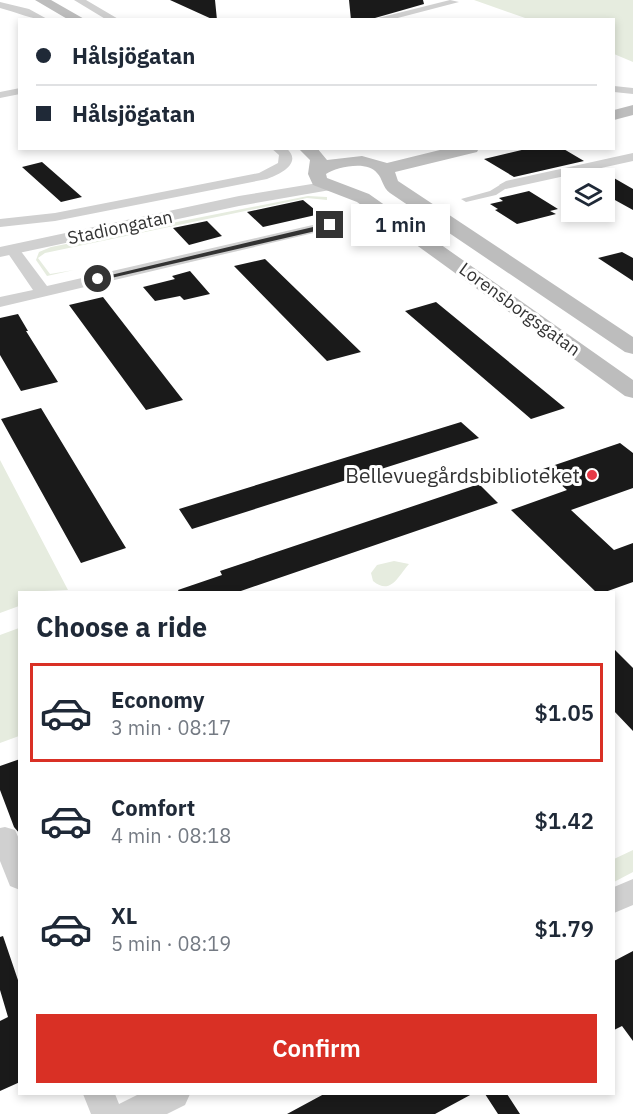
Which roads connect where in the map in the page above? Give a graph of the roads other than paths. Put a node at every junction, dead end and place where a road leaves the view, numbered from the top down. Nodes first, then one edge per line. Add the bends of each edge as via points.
1 (41, 0) edge
2 (79, 0) edge
3 (454, 2) dead end
4 (0, 5) edge
5 (40, 18) edge
6 (76, 18) edge
7 (111, 18) edge
8 (384, 18) edge
9 (615, 89) edge
10 (18, 91) edge
11 (633, 91) edge
12 (0, 95) edge
13 (633, 111) edge
14 (615, 115) edge
15 (280, 150) edge
16 (309, 150) edge
17 (329, 150) edge
18 (464, 150) edge
19 (633, 157) edge
20 (354, 161) junction
21 (386, 174) junction
22 (327, 180) junction
23 (506, 185) joint
24 (466, 199) dead end
25 (0, 224) edge
26 (330, 225) dead end
27 (3, 251) edge
28 (0, 285) edge
29 (43, 292) junction
30 (5, 301) edge
31 (633, 347) edge
32 (633, 391) edge
33 (8, 837) edge
34 (18, 871) edge
35 (633, 891) edge
36 (615, 900) edge
37 (99, 1095) edge
38 (172, 1095) edge
39 (107, 1114) edge
40 (131, 1114) edge

1 - 6 main road
2 - 7 street
3 - 8 street
4 - 5 street
9 - 11 street
10 - 12 street
13 - 14 main road
15 - 25 street via 285,154 282,168 262,176 55,217
16 - 22 main road via 320,159
17 - 20 main road, Lorensborgsgatan
18 - 21 main road
19 - 23 street
20 - 21 main road, Lorensborgsgatan via 375,165
20 - 22 main road, Lorensborgsgatan via 337,162
21 - 22 main road via 375,187
21 - 31 main road, Lorensborgsgatan via 401,192
22 - 27 street, Stadiongatan
22 - 32 main road, Lorensborgsgatan via 363,198
23 - 24 street via 493,193
26 - 29 street
27 - 29 street
28 - 30 street
29 - 30 street
33 - 34 street
35 - 36 street
37 - 39 street
38 - 40 street

